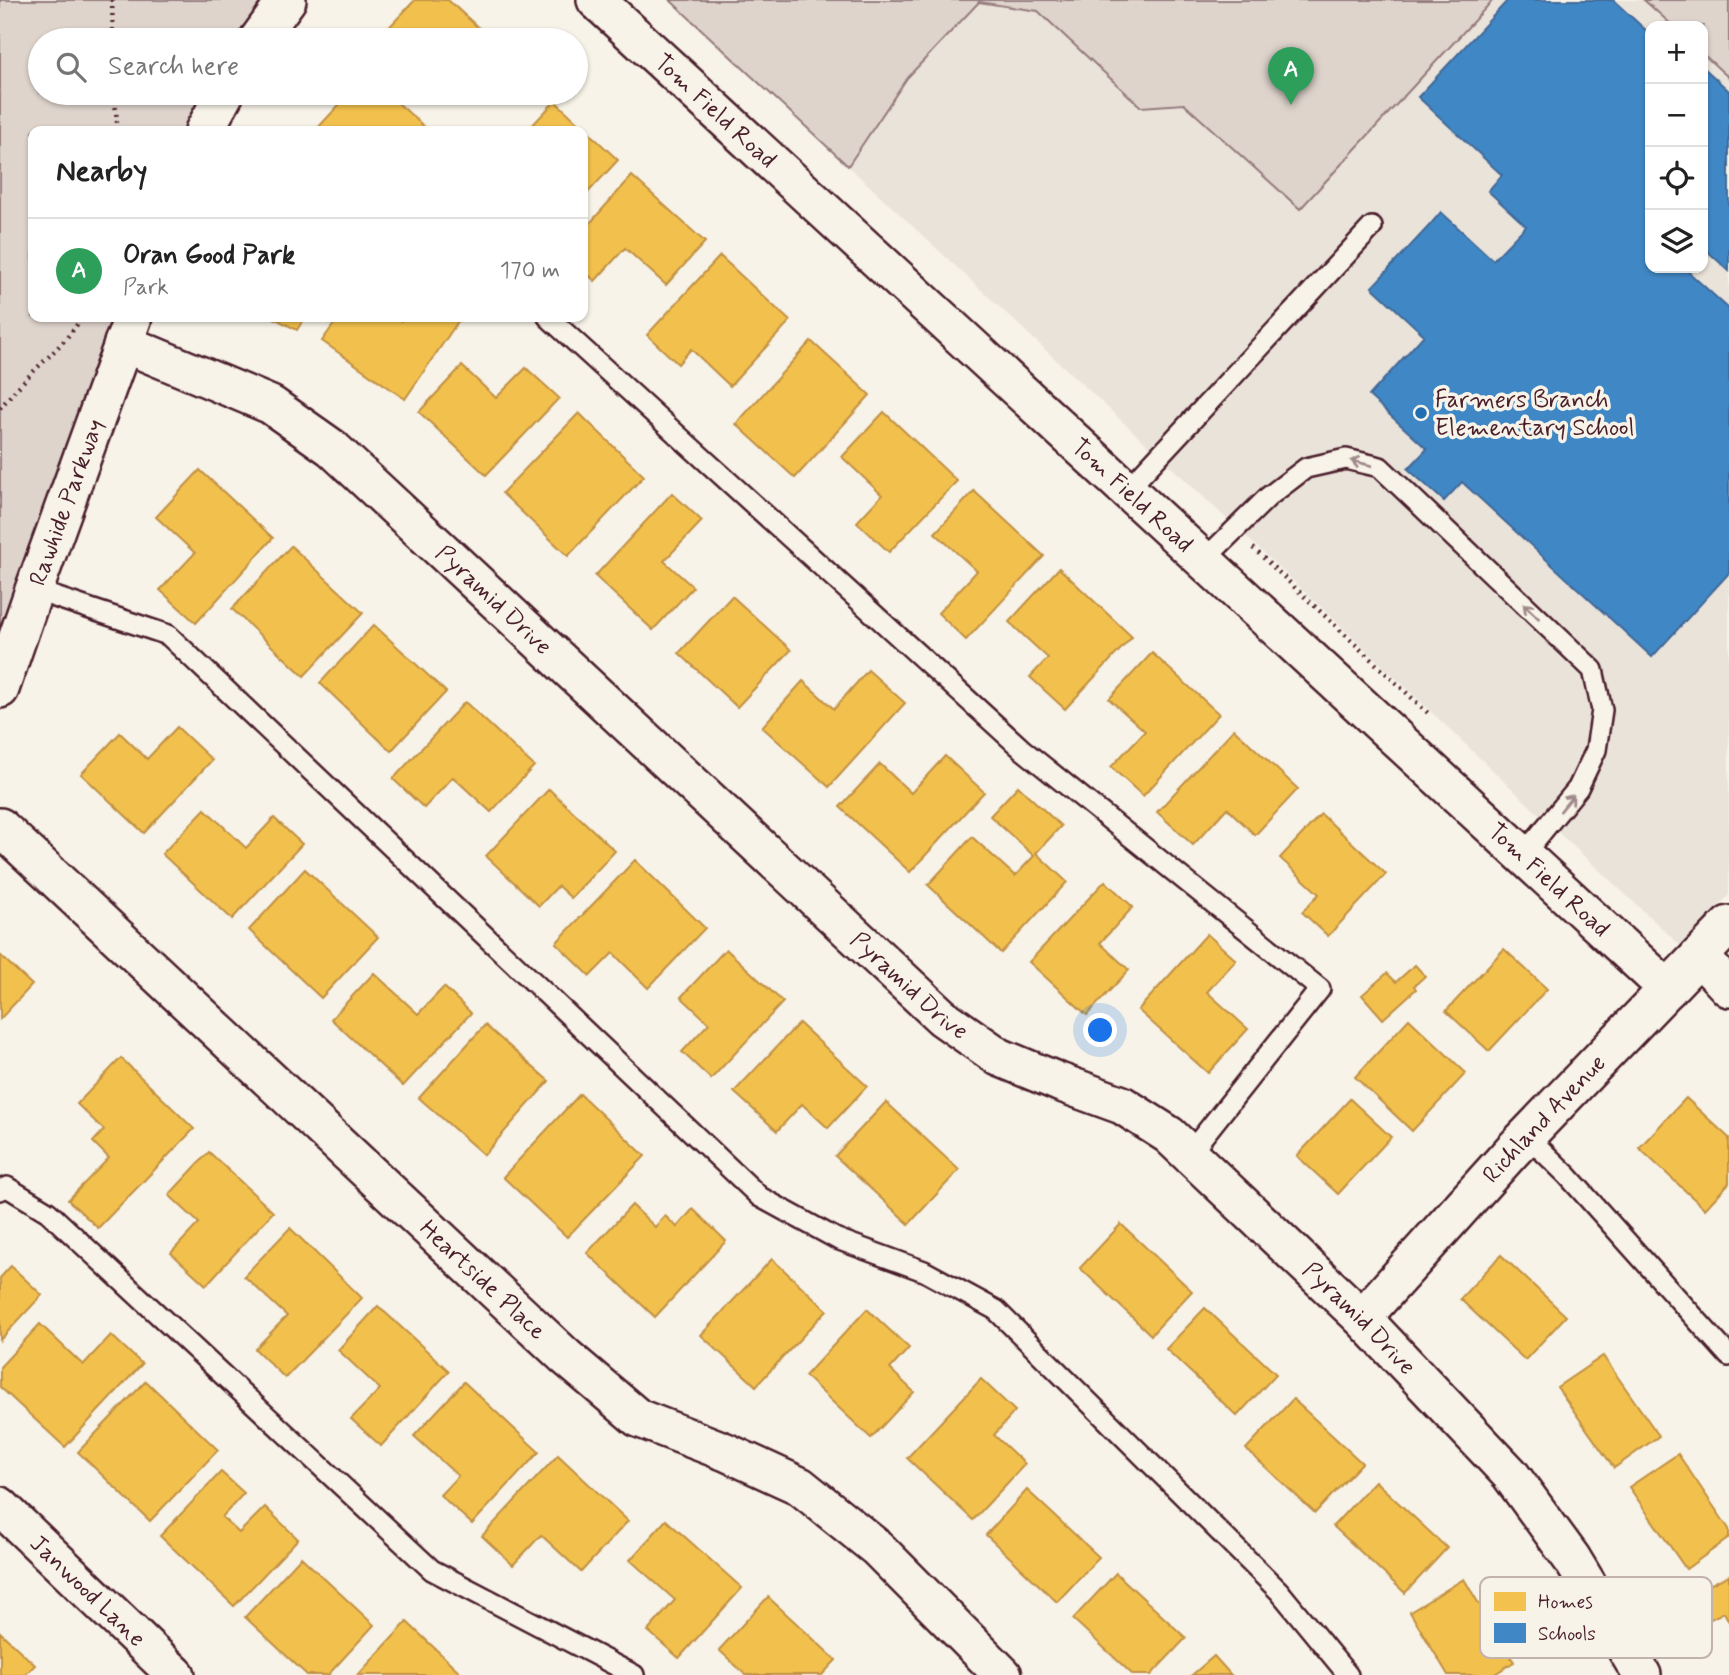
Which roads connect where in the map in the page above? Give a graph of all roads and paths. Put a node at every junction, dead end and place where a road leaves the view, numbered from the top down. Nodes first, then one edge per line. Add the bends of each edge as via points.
1 (113, 0) edge
2 (287, 0) edge
3 (596, 0) edge
4 (113, 28) edge
5 (267, 28) edge
6 (115, 105) edge
7 (219, 105) edge
8 (117, 126) edge
9 (209, 126) edge
10 (1372, 227) dead end
11 (79, 322) edge
12 (553, 322) edge
13 (128, 330) edge
14 (0, 408) edge
15 (1127, 489) junction
16 (1234, 531) junction
17 (1203, 561) junction
18 (34, 590) junction
19 (0, 689) edge
20 (1432, 717) dead end
21 (0, 827) edge
22 (1523, 855) junction
23 (1729, 925) edge
24 (1699, 956) junction
25 (1729, 988) edge
26 (1668, 989) junction
27 (1528, 1136) junction
28 (1189, 1154) junction
29 (0, 1189) edge
30 (1362, 1318) junction
31 (1729, 1356) edge
32 (0, 1506) edge
33 (1583, 1577) edge
34 (1632, 1658) edge
35 (176, 1675) edge
36 (634, 1675) edge
37 (1003, 1675) edge
38 (1348, 1675) edge
39 (1642, 1675) edge

1 - 4 path
2 - 5 street
3 - 15 street, Tom Field Road
6 - 8 path
7 - 9 street
10 - 15 lane
11 - 14 path
12 - 28 lane via 1023,750 1320,989
13 - 18 street, Rawhide Parkway
13 - 28 street, Pyramid Drive via 271,405 332,448 942,1017 999,1056 1122,1105 1169,1135
15 - 17 street, Tom Field Road
16 - 17 lane
16 - 20 path
22 -> 16 lane via 1578,788 1596,750 1602,710 1593,670 1380,467 1346,459 1306,468
17 - 22 street, Tom Field Road
18 - 19 street, Rawhide Parkway
18 - 38 lane via 168,635 761,1197 837,1239 924,1271 996,1310 1279,1591
21 - 37 street, Heartside Place via 566,1357 638,1418 800,1486 877,1548
22 - 26 street, Tom Field Road
23 - 24 street, Richland Avenue
24 - 25 street
24 - 26 street, Richland Avenue
26 - 27 street, Richland Avenue
27 - 30 street, Richland Avenue
27 - 31 lane
28 - 30 street, Pyramid Drive
29 - 36 lane via 7,1187 48,1212 432,1570
30 - 33 street, Pyramid Drive via 1510,1474
32 - 35 street, Janwood Lane
34 - 39 street, Pyramid Drive

